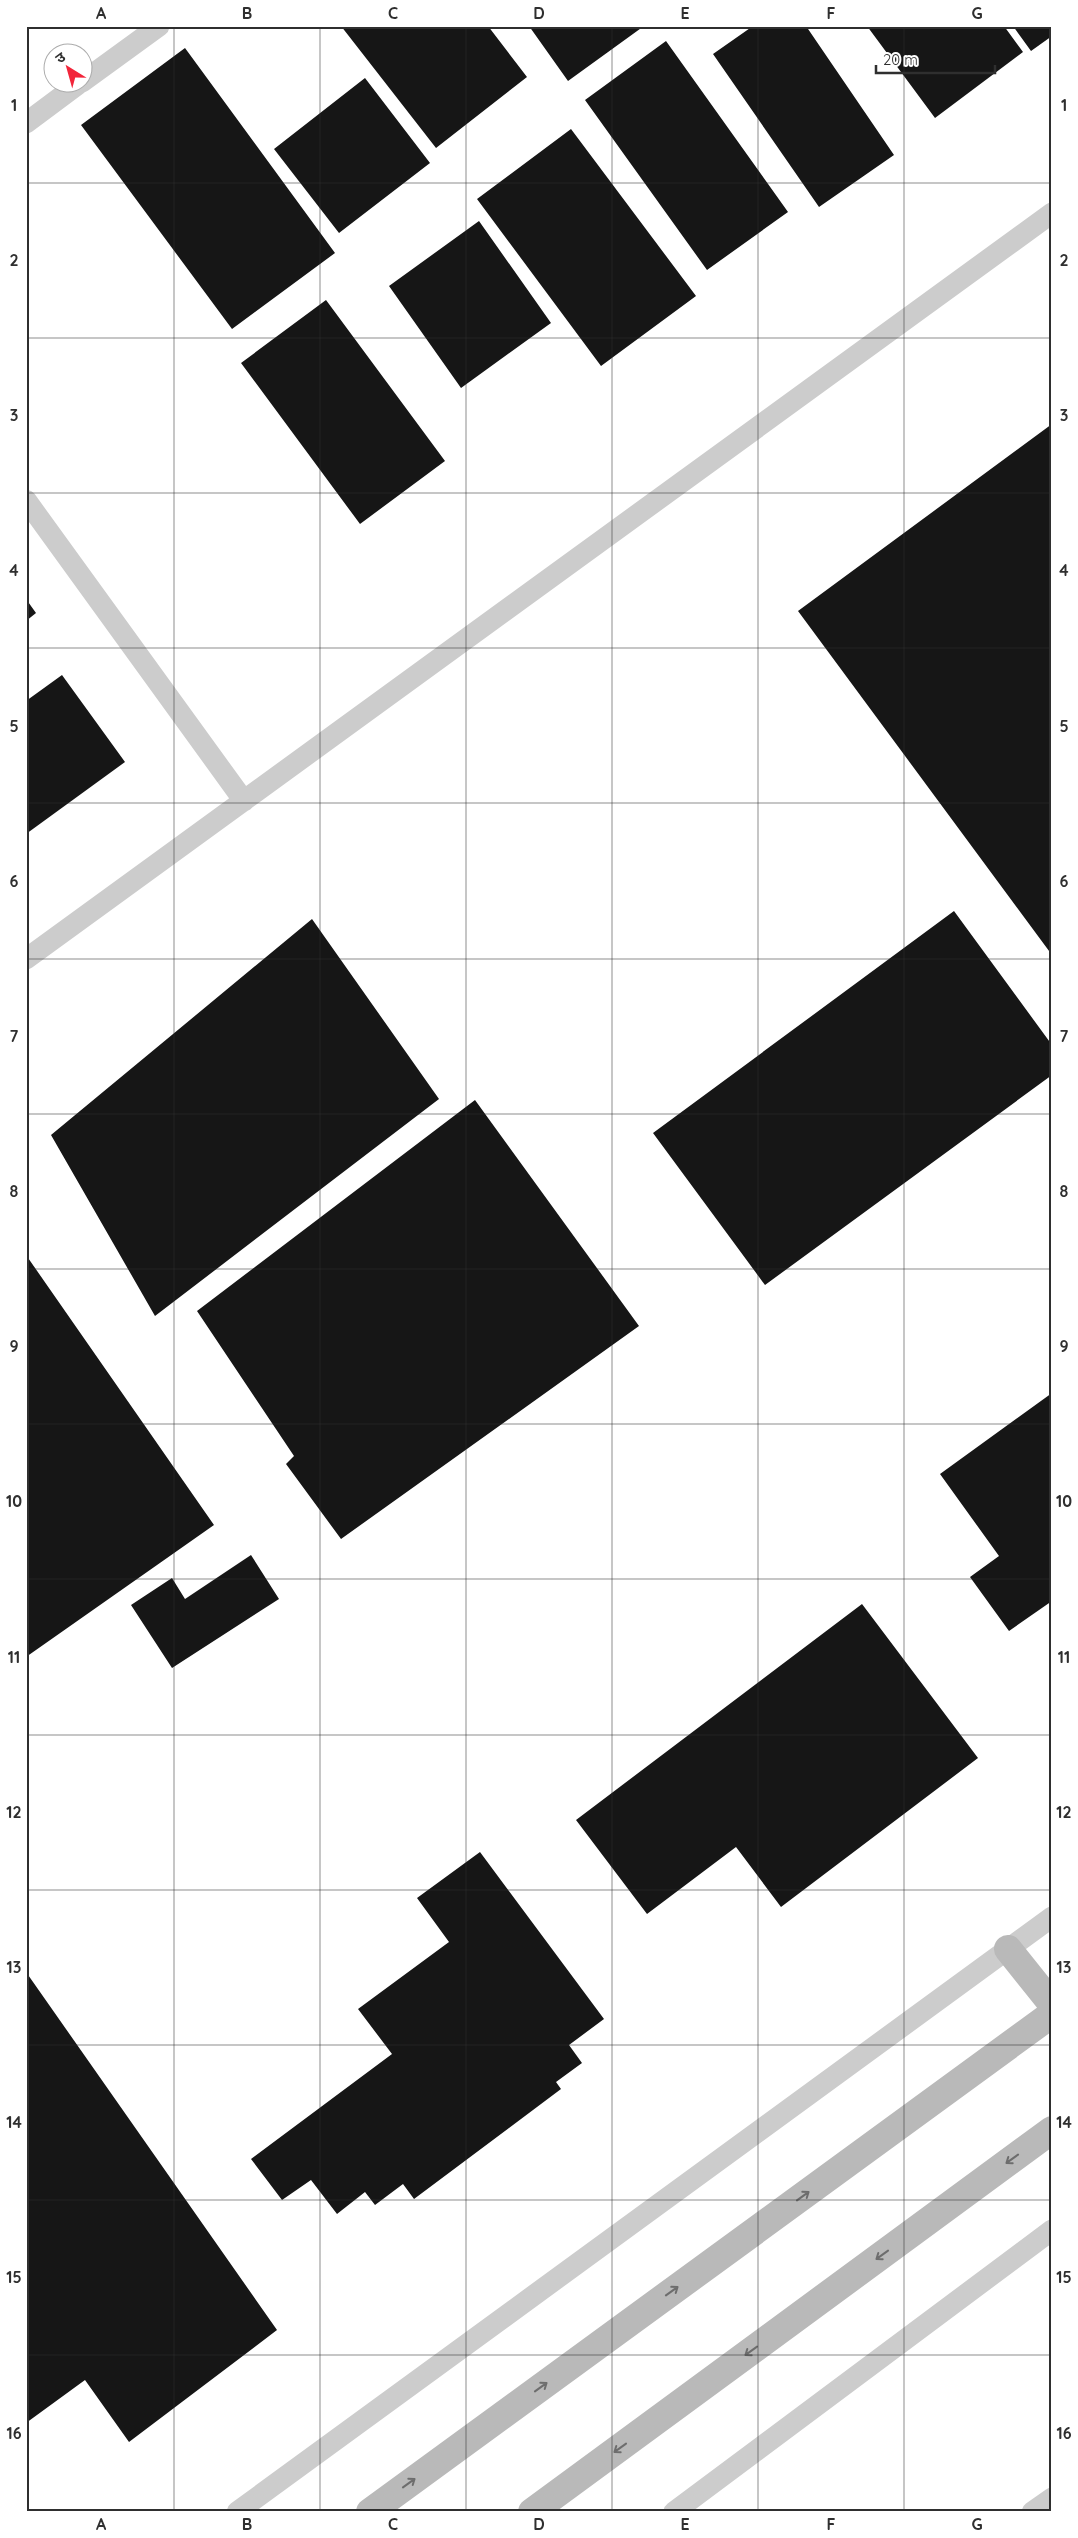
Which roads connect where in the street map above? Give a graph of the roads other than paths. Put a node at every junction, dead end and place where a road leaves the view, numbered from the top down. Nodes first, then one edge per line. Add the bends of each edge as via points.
1 (158, 26) edge
2 (92, 75) edge
3 (68, 92) edge
4 (26, 123) edge
5 (1052, 213) edge
6 (26, 500) edge
7 (244, 801) junction
8 (26, 959) edge
9 (1052, 1917) edge
10 (1008, 1948) junction
11 (1052, 2004) edge
12 (1052, 2014) edge
13 (1052, 2130) edge
14 (1052, 2230) edge
15 (1052, 2498) edge
16 (237, 2512) edge
17 (370, 2512) edge
18 (532, 2512) edge
19 (674, 2512) edge
20 (1032, 2512) edge

1 - 2 lane
3 - 4 lane
5 - 7 lane
6 - 7 lane
7 - 8 lane
9 - 10 lane
10 - 11 street
10 - 16 lane
17 -> 12 street
13 -> 18 street
14 - 19 lane
15 - 20 lane

